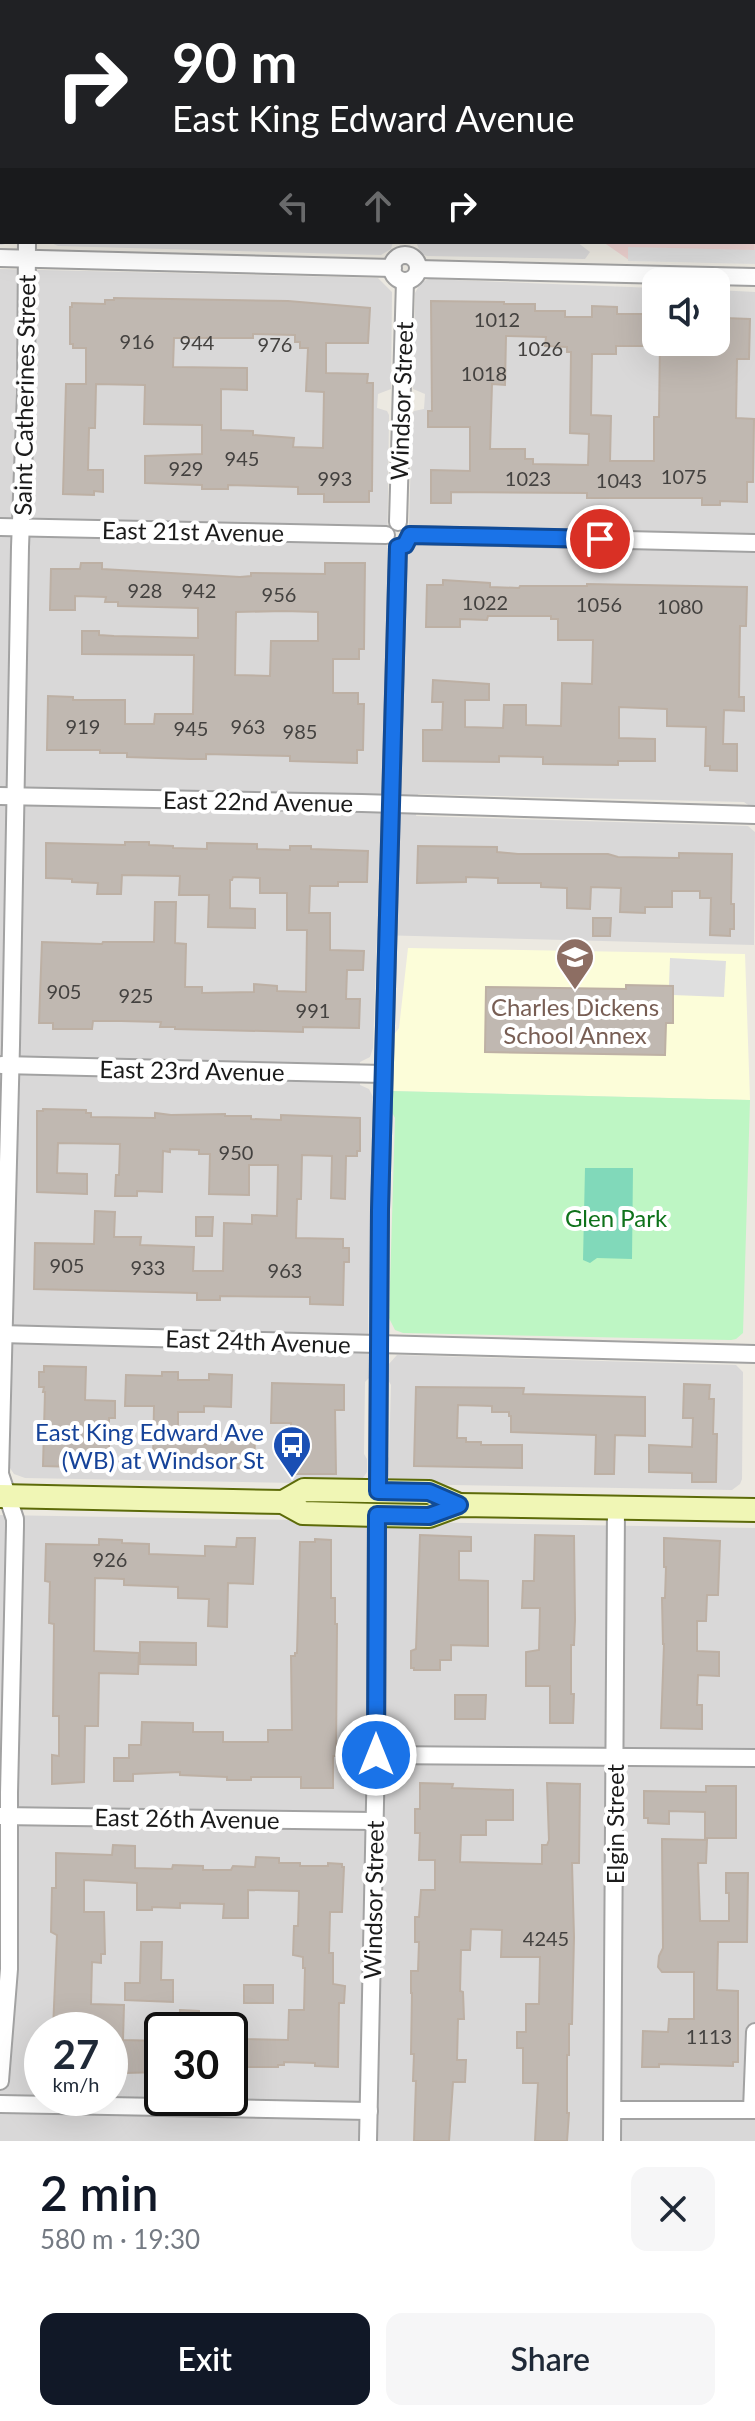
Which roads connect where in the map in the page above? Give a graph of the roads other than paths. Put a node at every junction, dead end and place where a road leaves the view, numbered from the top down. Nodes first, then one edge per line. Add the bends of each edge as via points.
1 (406, 249) edge
2 (27, 250) edge
3 (0, 258) edge
4 (393, 268) junction
5 (418, 269) junction
6 (755, 277) edge
7 (405, 281) junction
8 (0, 527) edge
9 (21, 528) junction
10 (398, 539) junction
11 (755, 543) edge
12 (8, 796) edge
13 (391, 804) junction
14 (755, 815) edge
15 (5, 1065) edge
16 (383, 1074) junction
17 (1, 1334) edge
18 (379, 1344) junction
19 (755, 1354) edge
20 (378, 1491) junction
21 (4, 1496) edge
22 (755, 1496) edge
23 (283, 1502) junction
24 (459, 1505) junction
25 (616, 1507) junction
26 (755, 1510) edge
27 (377, 1515) junction
28 (376, 1755) junction
29 (614, 1757) junction
30 (755, 1758) edge
31 (4, 1816) edge
32 (374, 1821) junction
33 (755, 2032) edge
34 (0, 2081) edge
35 (0, 2104) edge
36 (613, 2110) junction
37 (753, 2110) edge
38 (369, 2111) junction
39 (368, 2141) edge
40 (612, 2141) edge

1 - 4 street
1 - 5 street
2 - 3 street
2 - 4 street
2 - 9 street, Saint Catherines Street
4 - 7 street
5 - 6 street
5 - 7 street
7 - 10 street, Windsor Street via 398,522 391,525
8 - 9 street, East 21st Avenue
9 - 10 street, East 21st Avenue
9 - 12 street, Saint Catherines Street
10 - 11 street, East 21st Avenue
10 - 13 street
12 - 13 street, East 22nd Avenue
12 - 15 street, Saint Catherines Street
13 - 14 street, East 22nd Avenue
13 - 16 street
15 - 16 street, East 23rd Avenue
15 - 17 street, Saint Catherines Street
16 - 18 street
17 - 18 street, East 24th Avenue
17 - 21 street, Saint Catherines Street
18 - 19 street, East 24th Avenue
18 - 20 street
20 - 23 main road via 304,1490
20 - 24 main road via 429,1492
21 - 23 main road
21 - 31 street, Saint Catherines Street via 15,1526
22 - 26 street
23 - 27 main road via 303,1513
24 - 25 main road
24 - 27 main road via 429,1516
25 - 26 main road
25 - 29 street, Elgin Street
27 - 28 street, Windsor Street
28 - 29 street
28 - 32 street, Windsor Street
29 - 30 street
29 - 36 street, Elgin Street
31 - 32 street, East 26th Avenue
31 - 34 street, Saint Catherines Street via 9,1969
32 - 38 street, Windsor Street
33 - 37 street
35 - 38 street
36 - 37 street
36 - 40 street, Elgin Street
38 - 39 street, Windsor Street

